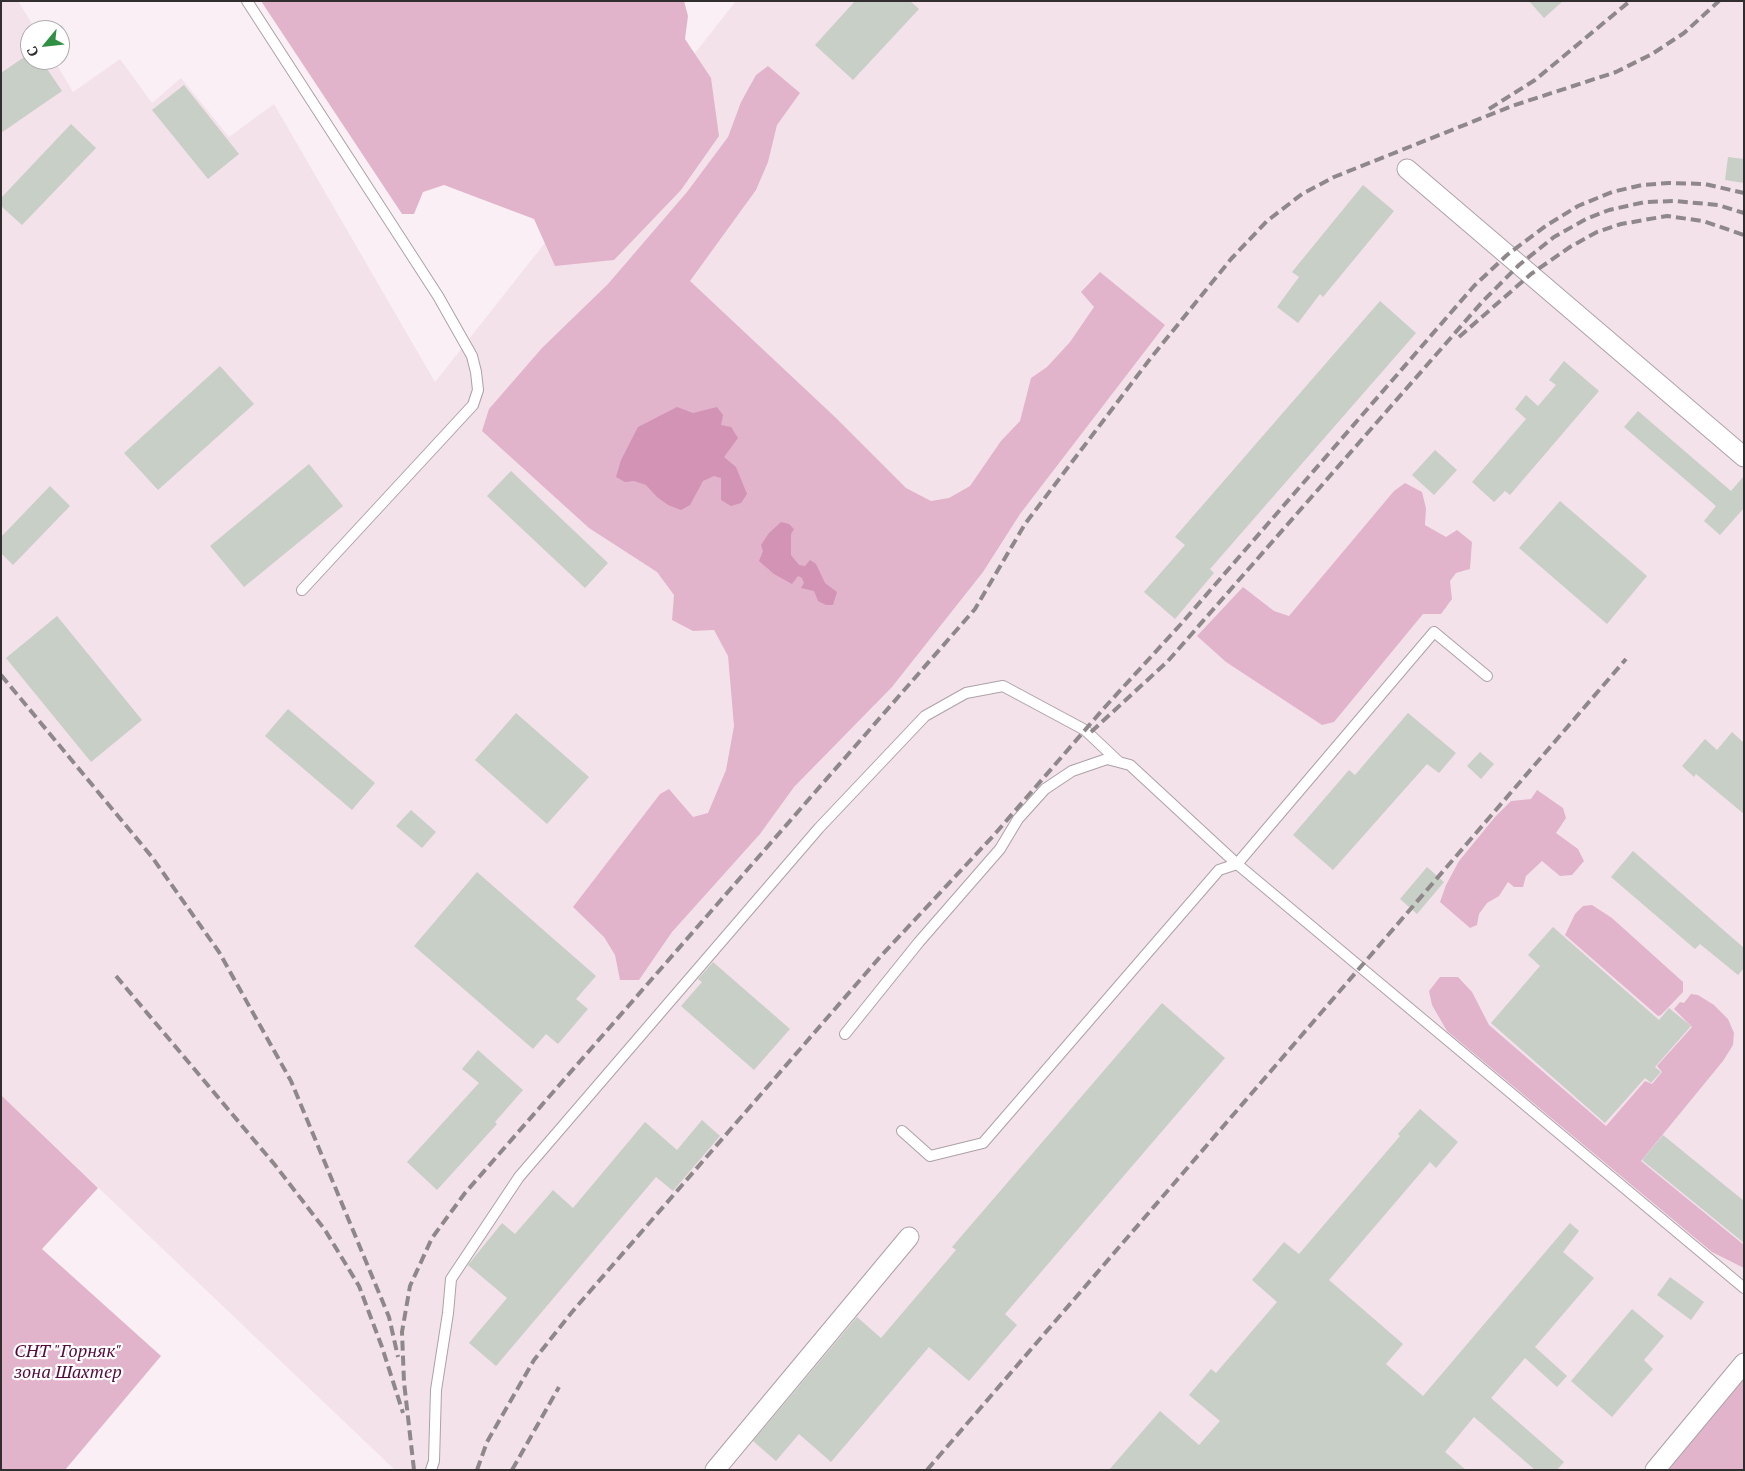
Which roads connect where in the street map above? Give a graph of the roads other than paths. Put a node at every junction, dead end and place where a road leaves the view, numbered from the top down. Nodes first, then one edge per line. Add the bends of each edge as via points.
1 (247, 1) edge
2 (1408, 169) dead end
3 (1744, 456) edge
4 (302, 590) dead end
5 (1487, 676) dead end
6 (1120, 762) junction
7 (1237, 864) junction
8 (845, 1034) dead end
9 (902, 1131) dead end
10 (909, 1237) dead end
11 (1744, 1288) edge
12 (1744, 1363) edge
13 (432, 1470) edge
14 (715, 1470) edge
15 (1655, 1470) edge

1 - 4 lane via 438,296 472,356 478,390 473,406
2 - 3 street
5 - 7 lane via 1434,632
6 - 7 lane via 1130,765
6 - 8 lane via 1107,759 1072,771 1045,789 1018,819 1000,849
6 - 13 lane via 1085,730 1003,686 966,693 925,716 818,828 519,1177 451,1279 436,1390
7 - 9 lane via 1219,870 983,1144 930,1156
7 - 11 lane
10 - 14 street
12 - 15 street

